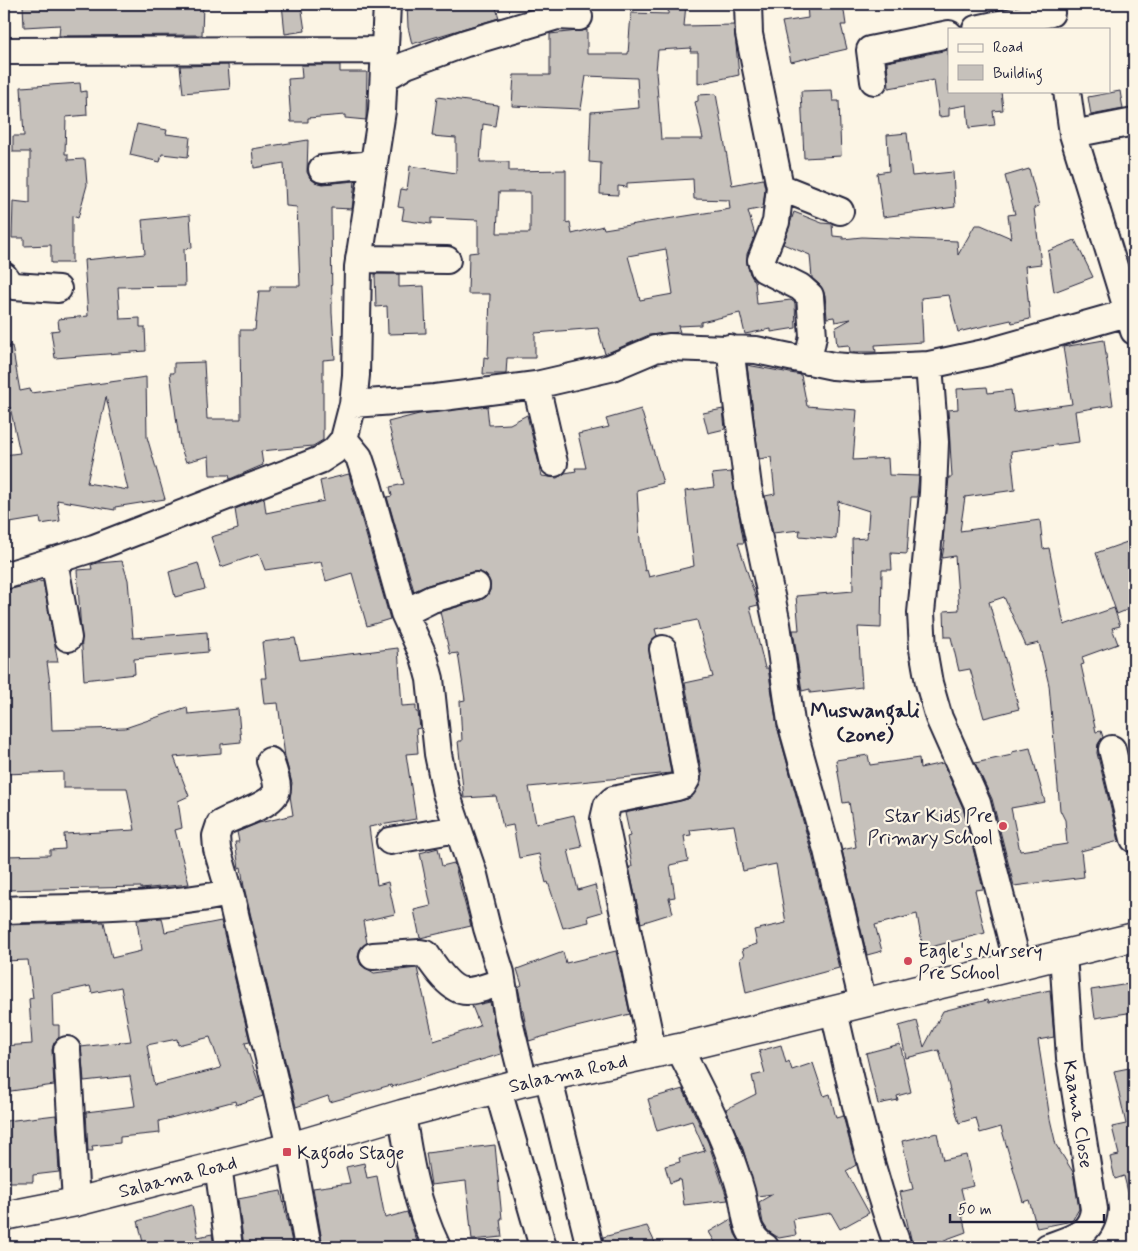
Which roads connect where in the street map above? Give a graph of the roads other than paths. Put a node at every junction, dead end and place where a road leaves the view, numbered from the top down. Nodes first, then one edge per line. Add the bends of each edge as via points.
1 (387, 4) edge
2 (748, 4) edge
3 (1051, 15) edge
4 (579, 17) dead end
5 (981, 28) edge
6 (948, 34) edge
7 (385, 50) junction
8 (4, 51) edge
9 (384, 78) junction
10 (874, 81) dead end
11 (1067, 92) edge
12 (1134, 122) edge
13 (1073, 134) junction
14 (374, 164) junction
15 (322, 169) dead end
16 (780, 187) junction
17 (840, 211) dead end
18 (359, 259) junction
19 (447, 260) dead end
20 (4, 276) edge
21 (58, 290) dead end
22 (1132, 318) edge
23 (730, 348) junction
24 (808, 360) junction
25 (928, 365) junction
26 (536, 385) junction
27 (353, 404) junction
28 (344, 439) junction
29 (554, 463) dead end
30 (54, 560) junction
31 (4, 576) edge
32 (476, 586) dead end
33 (404, 613) junction
34 (68, 638) dead end
35 (664, 650) dead end
36 (1112, 749) dead end
37 (270, 761) dead end
38 (457, 829) junction
39 (1134, 840) edge
40 (390, 841) dead end
41 (230, 893) junction
42 (4, 910) edge
43 (1134, 937) edge
44 (1063, 954) junction
45 (373, 956) dead end
46 (1018, 965) junction
47 (502, 982) junction
48 (863, 1003) junction
49 (834, 1011) junction
50 (66, 1050) dead end
51 (666, 1050) junction
52 (536, 1079) junction
53 (498, 1090) junction
54 (402, 1114) junction
55 (290, 1147) junction
56 (218, 1165) junction
57 (76, 1202) junction
58 (4, 1216) edge
59 (229, 1247) edge
60 (308, 1247) edge
61 (437, 1247) edge
62 (543, 1247) edge
63 (590, 1247) edge
64 (765, 1247) edge
65 (898, 1247) edge
66 (1048, 1247) edge

1 - 7 street
2 - 16 street via 749,34
3 - 5 street
4 - 9 street via 557,16 466,43 406,64
6 - 10 street via 870,50
7 - 8 street
7 - 9 street
9 - 14 street
11 - 13 street
12 - 13 street
13 - 22 street
14 - 15 street
14 - 18 street
16 - 17 street
16 - 24 street via 776,222 762,260 764,269 800,287 810,296 813,336
18 - 19 street
18 - 27 street
20 - 21 street via 10,285
22 - 25 street
23 - 24 street
23 - 26 street via 655,349 610,368
23 - 48 street via 748,487 777,624 791,722 827,850
24 - 25 street via 859,368
25 - 46 street via 935,442 921,613 923,649 939,718 977,803
26 - 27 street
26 - 29 street
27 - 28 street
28 - 30 street via 320,460 94,548
28 - 33 street via 358,457 368,484
30 - 31 street
30 - 34 street
32 - 33 street via 432,599
33 - 38 street via 430,679 438,754
35 - 51 street via 687,778 678,787 613,800 605,810 604,819
36 - 39 street
37 - 41 street via 277,787 274,797 228,819 218,828 217,849
38 - 40 street
38 - 47 street via 474,874
41 - 42 street via 190,901 142,905
41 - 55 street
43 - 44 main road, Salaama Road
44 - 46 main road, Salaama Road
44 - 66 street, Kaama Close via 1070,1058 1094,1209 1091,1225 1085,1233
45 - 47 street via 426,954 449,982 460,990
46 - 48 main road, Salaama Road
47 - 52 street via 508,1018
48 - 49 main road, Salaama Road
49 - 51 main road, Salaama Road
49 - 65 street via 883,1207
50 - 57 street
51 - 52 main road, Salaama Road
51 - 64 street via 716,1120 734,1163 746,1225 757,1242
52 - 53 main road, Salaama Road
52 - 63 street
53 - 54 main road, Salaama Road
53 - 62 street
54 - 55 main road, Salaama Road
54 - 61 street via 411,1175 421,1213
55 - 56 main road, Salaama Road
55 - 60 street
56 - 57 main road, Salaama Road
56 - 59 street
57 - 58 main road, Salaama Road

